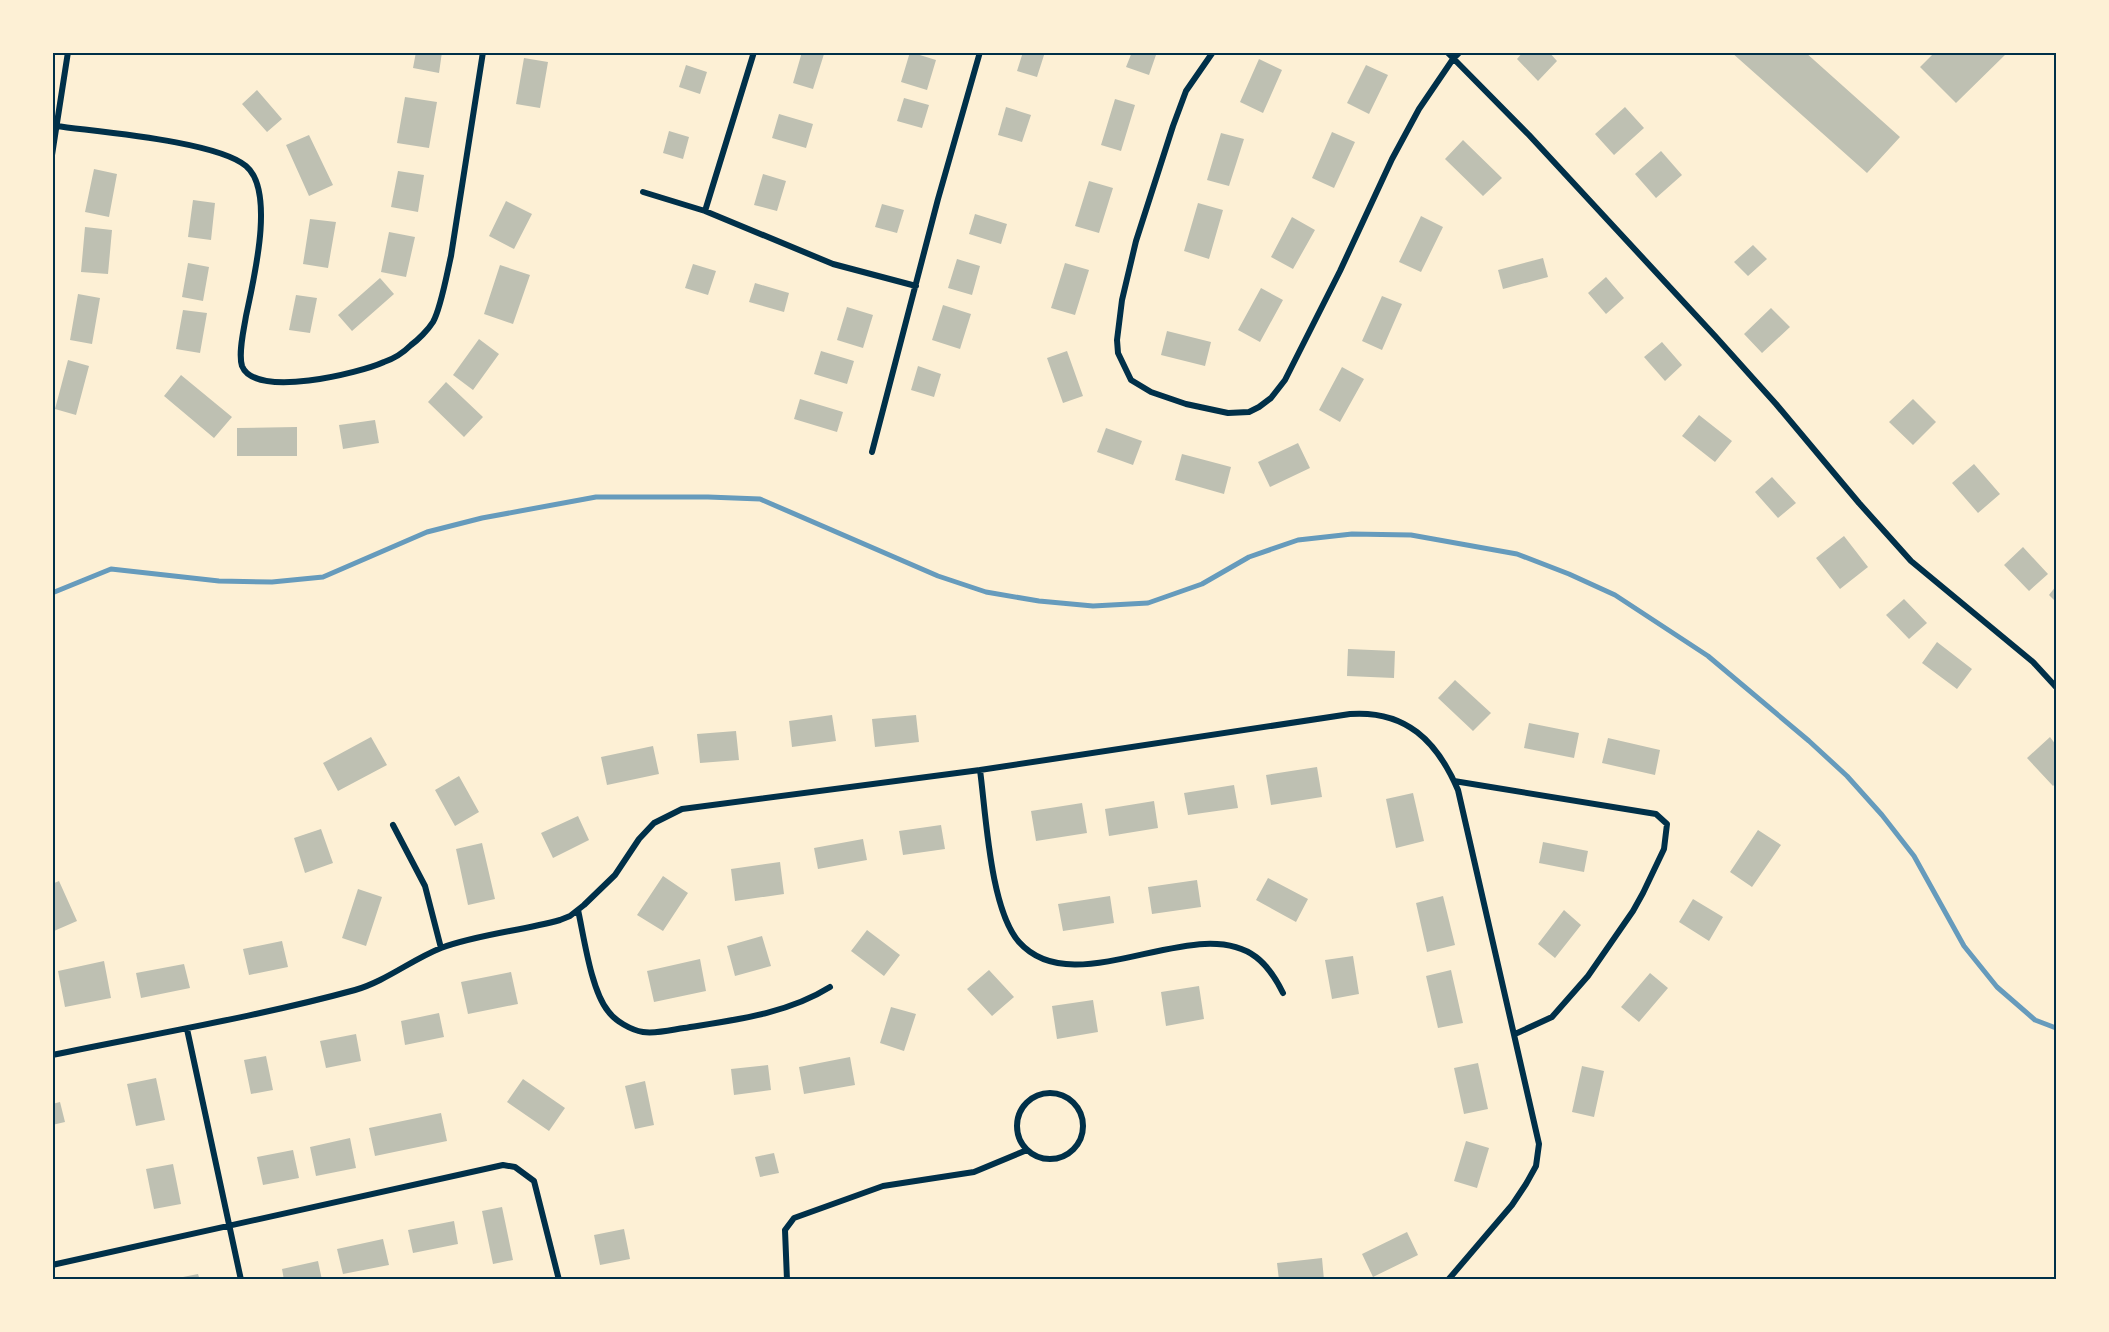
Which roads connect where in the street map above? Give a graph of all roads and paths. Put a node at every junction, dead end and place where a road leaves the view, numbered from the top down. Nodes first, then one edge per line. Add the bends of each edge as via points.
1 (68, 52) edge
2 (483, 52) edge
3 (754, 52) edge
4 (980, 52) edge
5 (1213, 52) edge
6 (1447, 52) edge
7 (1460, 52) edge
8 (1453, 59) junction
9 (56, 126) junction
10 (53, 145) edge
11 (52, 155) edge
12 (643, 192) dead end
13 (705, 211) junction
14 (916, 286) junction
15 (872, 453) dead end
16 (2056, 687) edge
17 (980, 770) junction
18 (1454, 781) junction
19 (393, 825) dead end
20 (578, 910) junction
21 (441, 948) junction
22 (830, 987) dead end
23 (1283, 993) dead end
24 (187, 1029) junction
25 (1515, 1034) junction
26 (52, 1055) edge
27 (1027, 1150) junction
28 (230, 1224) junction
29 (52, 1265) edge
30 (241, 1280) edge
31 (559, 1280) edge
32 (788, 1280) edge
33 (1448, 1280) edge

1 - 9 street
2 - 9 street via 451,256 433,322 411,346 386,362 317,381 261,380 249,375 242,365 242,340 262,214 261,194 248,167 205,149
3 - 13 street
4 - 14 street
5 - 8 street via 1186,91 1173,126 1136,241 1117,340 1118,353 1131,380 1151,392 1227,413 1259,408 1285,381 1392,159
6 - 8 street
7 - 8 street
8 - 16 street via 1715,336 1911,561 2033,662
9 - 10 street
10 - 11 street
12 - 13 street
13 - 14 street via 833,264
14 - 15 street
17 - 18 street via 1362,713 1387,715 1413,729 1445,763
17 - 20 street via 682,809 648,829 615,874
17 - 23 street via 999,903 1019,942 1038,957 1057,964 1100,963 1198,944 1230,946 1254,955
18 - 25 street
18 - 25 street via 1656,814 1667,824 1664,849 1643,893 1588,976 1552,1017
19 - 21 street via 425,886
20 - 21 street via 547,924
20 - 22 street via 600,999 609,1012 642,1032 773,1012 811,999
21 - 24 street via 366,987
24 - 26 street
24 - 28 street
25 - 33 street via 1539,1144 1536,1166 1512,1205
27 - 27 street via 1020,1141 1017,1119 1029,1100 1050,1092 1072,1100 1079,1108 1084,1129 1076,1148 1057,1159 1046,1159
27 - 32 street via 974,1172 883,1186 794,1218 785,1230
28 - 29 street
28 - 30 street
28 - 31 street via 503,1165 515,1167 537,1187

